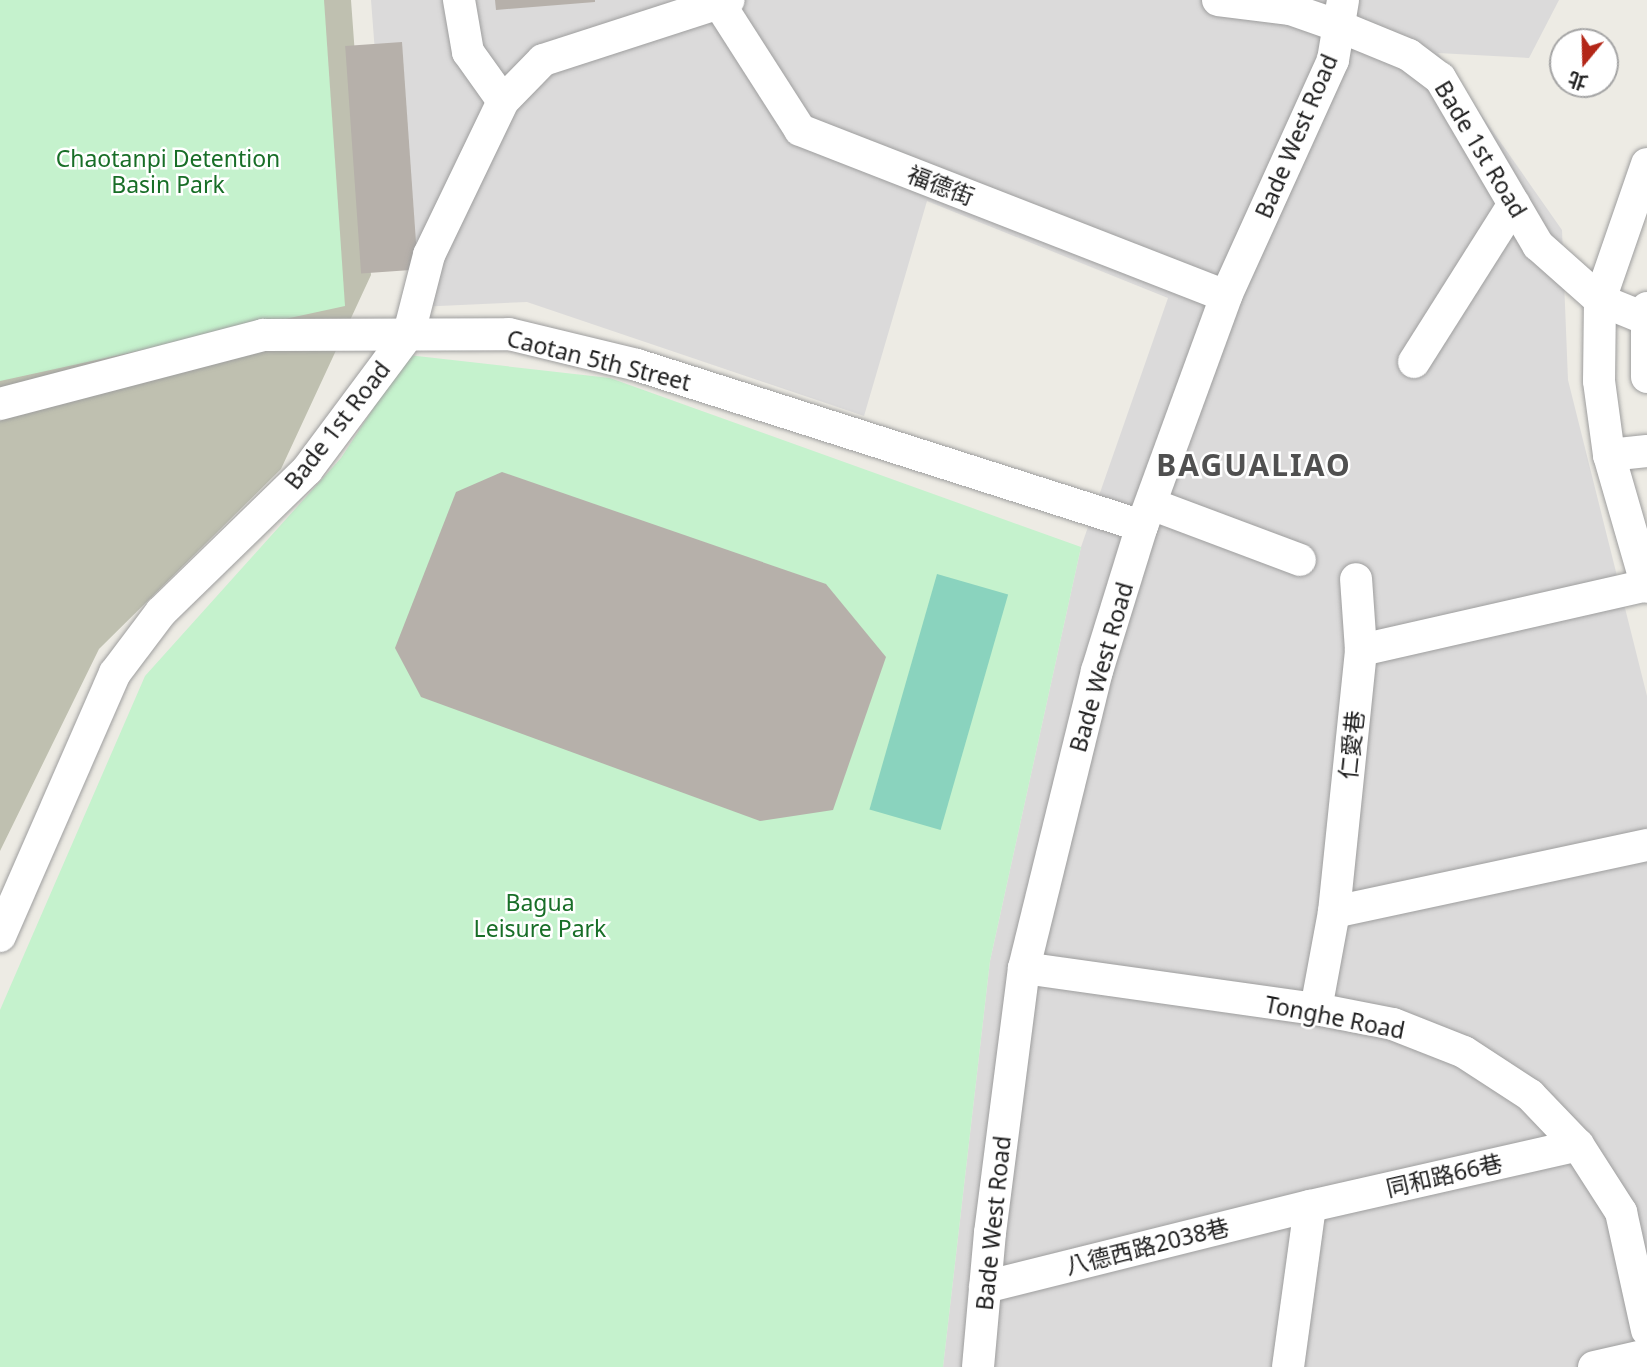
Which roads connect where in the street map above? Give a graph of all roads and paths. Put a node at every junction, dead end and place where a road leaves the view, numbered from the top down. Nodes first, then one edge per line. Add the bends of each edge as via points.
1 (459, 0) edge
2 (1218, 0) edge
3 (721, 1) edge
4 (1339, 12) edge
5 (503, 101) junction
6 (1647, 164) edge
7 (1514, 204) junction
8 (1226, 296) junction
9 (1600, 300) junction
10 (1645, 313) edge
11 (409, 333) junction
12 (1414, 362) dead end
13 (1647, 377) edge
14 (0, 404) edge
15 (1647, 451) edge
16 (1609, 455) junction
17 (1147, 515) junction
18 (1300, 560) dead end
19 (1356, 579) dead end
20 (1647, 586) edge
21 (1361, 650) junction
22 (1647, 845) edge
23 (1334, 912) junction
24 (0, 936) edge
25 (1024, 968) junction
26 (1316, 1009) junction
27 (1578, 1145) junction
28 (1310, 1206) junction
29 (985, 1287) junction
30 (1647, 1331) edge
31 (1647, 1355) edge
32 (978, 1367) edge
33 (1289, 1367) edge
34 (1594, 1367) edge

1 - 5 street via 468,52
2 - 4 street, Bade 1st Road
3 - 5 street, Bade 1st Road via 543,60
3 - 8 street, 福德街 via 800,130
4 - 7 street, Bade 1st Road via 1440,78
4 - 8 street, Bade West Road via 1333,60
5 - 11 street, Bade 1st Road via 429,255
6 - 9 street
7 - 9 street, Bade 1st Road via 1538,245
7 - 12 street
8 - 17 street, Bade West Road
9 - 10 street, Bade 1st Road
9 - 16 street via 1599,381
10 - 13 street, Bade 1st Road
11 - 14 street, Caotan 5th Street via 263,335
11 - 17 street, Caotan 5th Street via 509,334 637,365
11 - 24 street, Bade 1st Road via 307,470 161,612 116,673
15 - 16 street
16 - 20 street
17 - 18 street, Caotan 5th Street
17 - 25 street, Bade West Road via 1097,671
19 - 21 street, 仁愛巷
20 - 21 street
21 - 23 street, 仁愛巷
22 - 23 street
23 - 26 street, 仁愛巷
25 - 26 street, Tonghe Road
25 - 29 street, Bade West Road
26 - 27 street, Tonghe Road via 1393,1024 1464,1052 1530,1096
27 - 28 street, 同和路66巷
27 - 30 street, Tonghe Road via 1621,1212
28 - 29 street, 八德西路2038巷
28 - 33 street
29 - 32 street, Bade West Road
31 - 34 street

